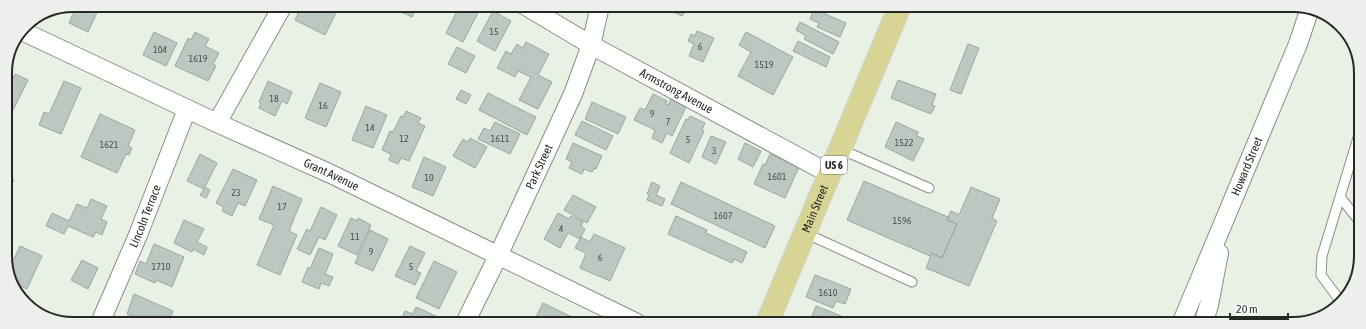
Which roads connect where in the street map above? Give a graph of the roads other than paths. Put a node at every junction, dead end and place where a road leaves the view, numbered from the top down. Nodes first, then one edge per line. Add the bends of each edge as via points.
1 (279, 12) edge
2 (534, 12) edge
3 (599, 12) edge
4 (897, 12) edge
5 (1308, 14) edge
6 (27, 33) edge
7 (591, 45) junction
8 (187, 109) junction
9 (217, 123) junction
10 (840, 149) junction
11 (1354, 150) edge
12 (830, 174) junction
13 (929, 188) dead end
14 (1340, 198) junction
15 (1354, 215) edge
16 (1225, 218) junction
17 (804, 233) junction
18 (498, 256) junction
19 (912, 282) dead end
20 (1337, 297) edge
21 (103, 317) edge
22 (468, 317) edge
23 (625, 317) edge
24 (769, 317) edge
25 (1184, 317) edge
26 (1205, 317) edge

1 - 9 street
2 - 7 street, Armstrong Avenue
3 - 7 street, Park Street
4 - 10 main road, Main Street / US 6
5 - 16 street, Howard Street via 1298,44
6 - 8 street, Grant Avenue
7 - 12 street, Armstrong Avenue
7 - 18 street, Park Street via 573,94
8 - 9 street, Grant Avenue
8 - 21 street, Lincoln Terrace via 138,236
9 - 18 street, Grant Avenue via 331,174
10 - 12 main road, Main Street / US 6
10 - 13 lane
11 - 14 lane
12 - 17 main road, Main Street / US 6
14 - 15 lane
14 - 20 lane via 1322,256 1321,275
16 - 25 street, Howard Street
16 - 26 street
17 - 19 lane
17 - 24 main road, Main Street / US 6
18 - 22 street, Park Street
18 - 23 street, Grant Avenue

